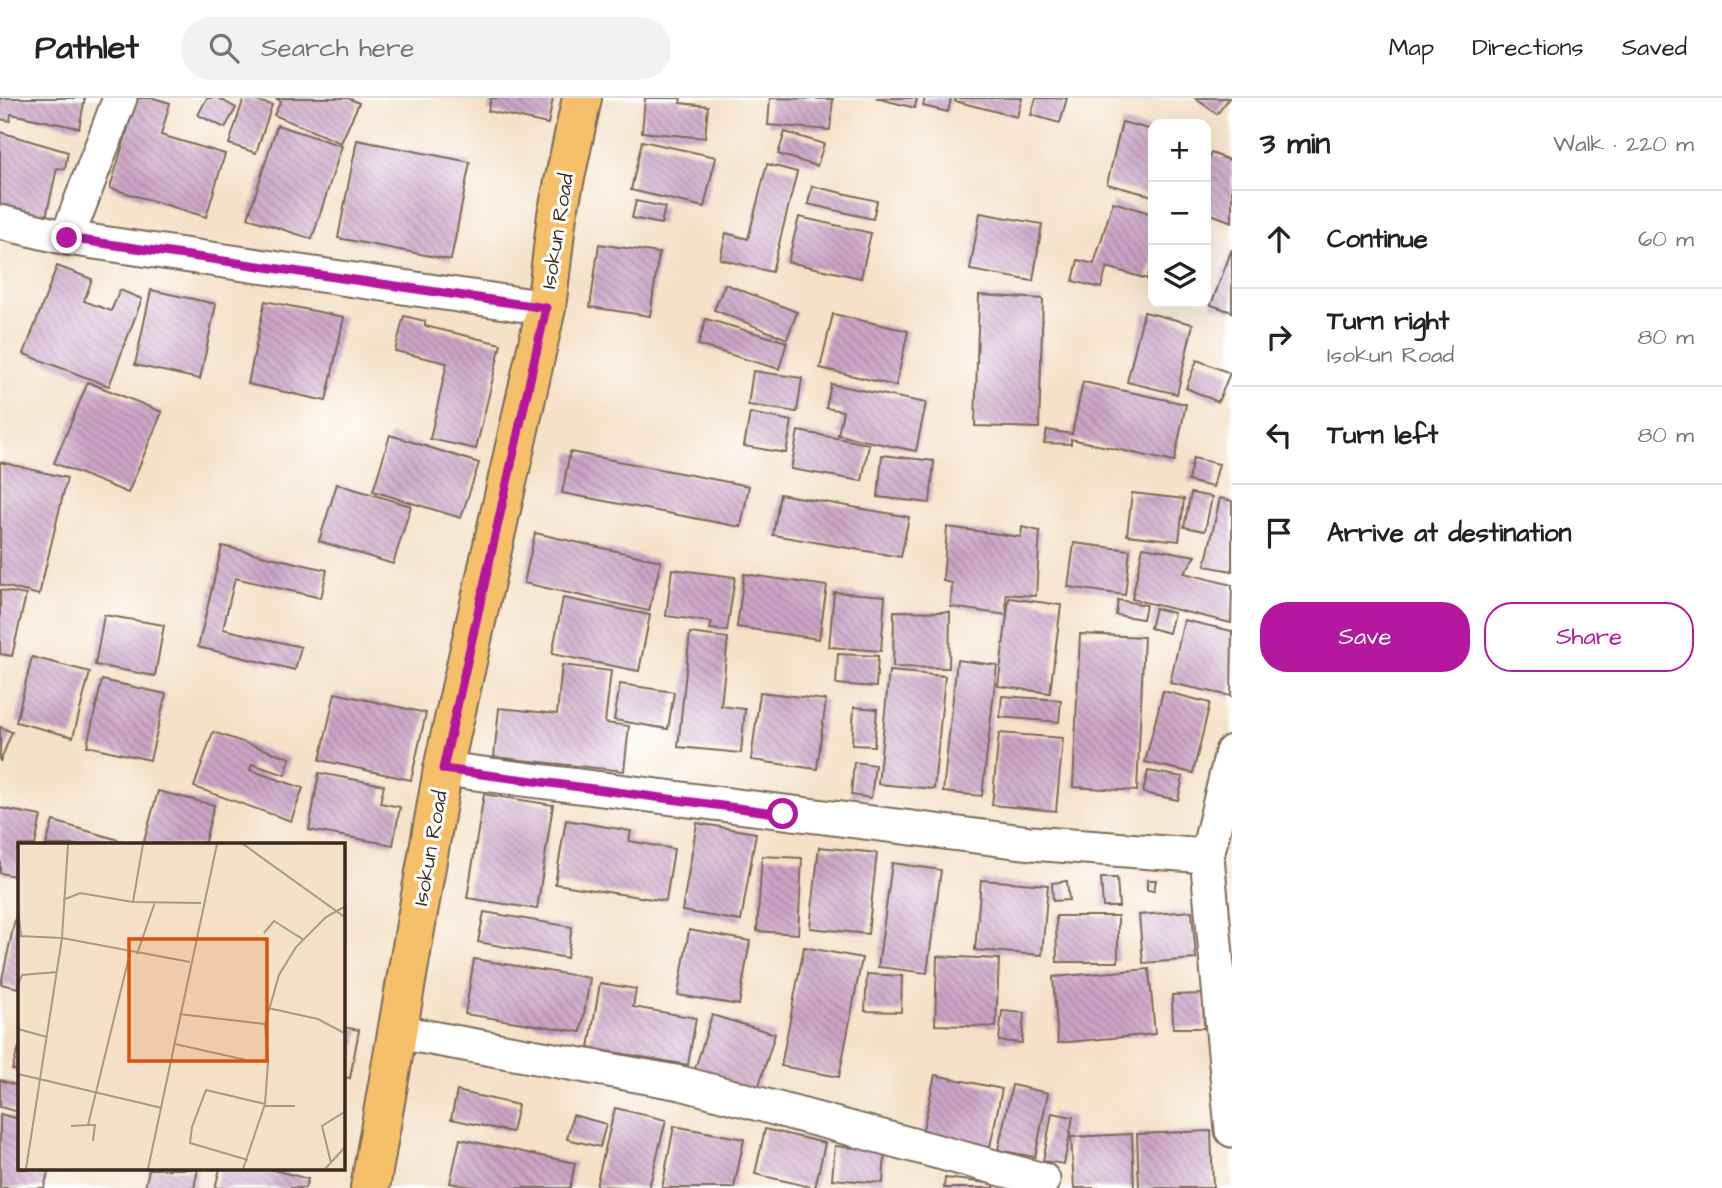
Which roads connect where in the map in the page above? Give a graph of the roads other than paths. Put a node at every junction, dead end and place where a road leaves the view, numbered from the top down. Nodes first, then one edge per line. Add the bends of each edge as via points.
1 (120, 98) edge
2 (582, 98) edge
3 (2, 231) edge
4 (67, 238) junction
5 (546, 308) junction
6 (1232, 752) edge
7 (443, 769) junction
8 (1207, 856) junction
9 (398, 1032) junction
10 (1232, 1130) edge
11 (1043, 1180) dead end
12 (370, 1188) edge

1 - 4 street
2 - 5 main road, Isokun Road via 557,215
3 - 4 street
4 - 5 street
5 - 7 main road, Isokun Road
6 - 8 street
7 - 8 street via 1031,843
7 - 9 main road, Isokun Road
8 - 10 street
9 - 11 street via 681,1083
9 - 12 main road, Isokun Road

